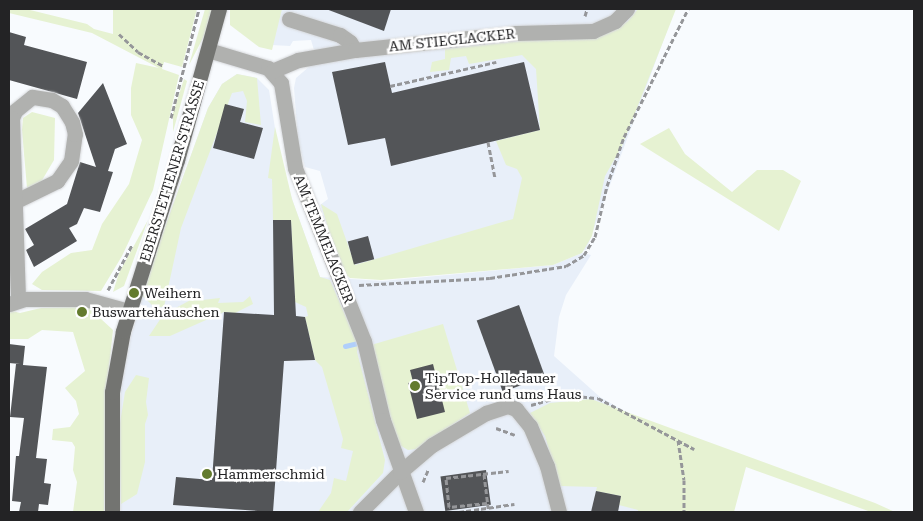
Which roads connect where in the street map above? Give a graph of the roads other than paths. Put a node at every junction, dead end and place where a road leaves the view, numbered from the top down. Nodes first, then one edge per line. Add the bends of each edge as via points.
1 (219, 9) edge
2 (627, 9) edge
3 (289, 18) dead end
4 (208, 50) junction
5 (355, 50) junction
6 (272, 71) junction
7 (16, 202) junction
8 (14, 302) edge
9 (129, 311) junction
10 (400, 472) junction
11 (112, 512) edge
12 (360, 512) edge
13 (416, 512) edge
14 (559, 512) edge

1 - 4 main road, EBERSTETTENER STRASSE
2 - 5 street, AM STIEGLACKER via 615,21 593,31 516,34
3 - 5 street via 340,35
4 - 6 street
4 - 9 main road, EBERSTETTENER STRASSE
5 - 6 street, AM STIEGLACKER via 298,60
6 - 10 street, AM TEMMELACKER via 283,88 287,136 304,194 364,341 383,420
7 - 7 street via 12,118 15,111 32,98 52,100 62,106 72,122 75,134 71,160 57,181
7 - 8 street
8 - 9 street via 76,298
9 - 11 main road, EBERSTETTENER STRASSE via 112,392
10 - 12 street
10 - 13 street, AM TEMMELACKER
10 - 14 street via 432,445 471,420 502,406 516,410 530,426 541,450

